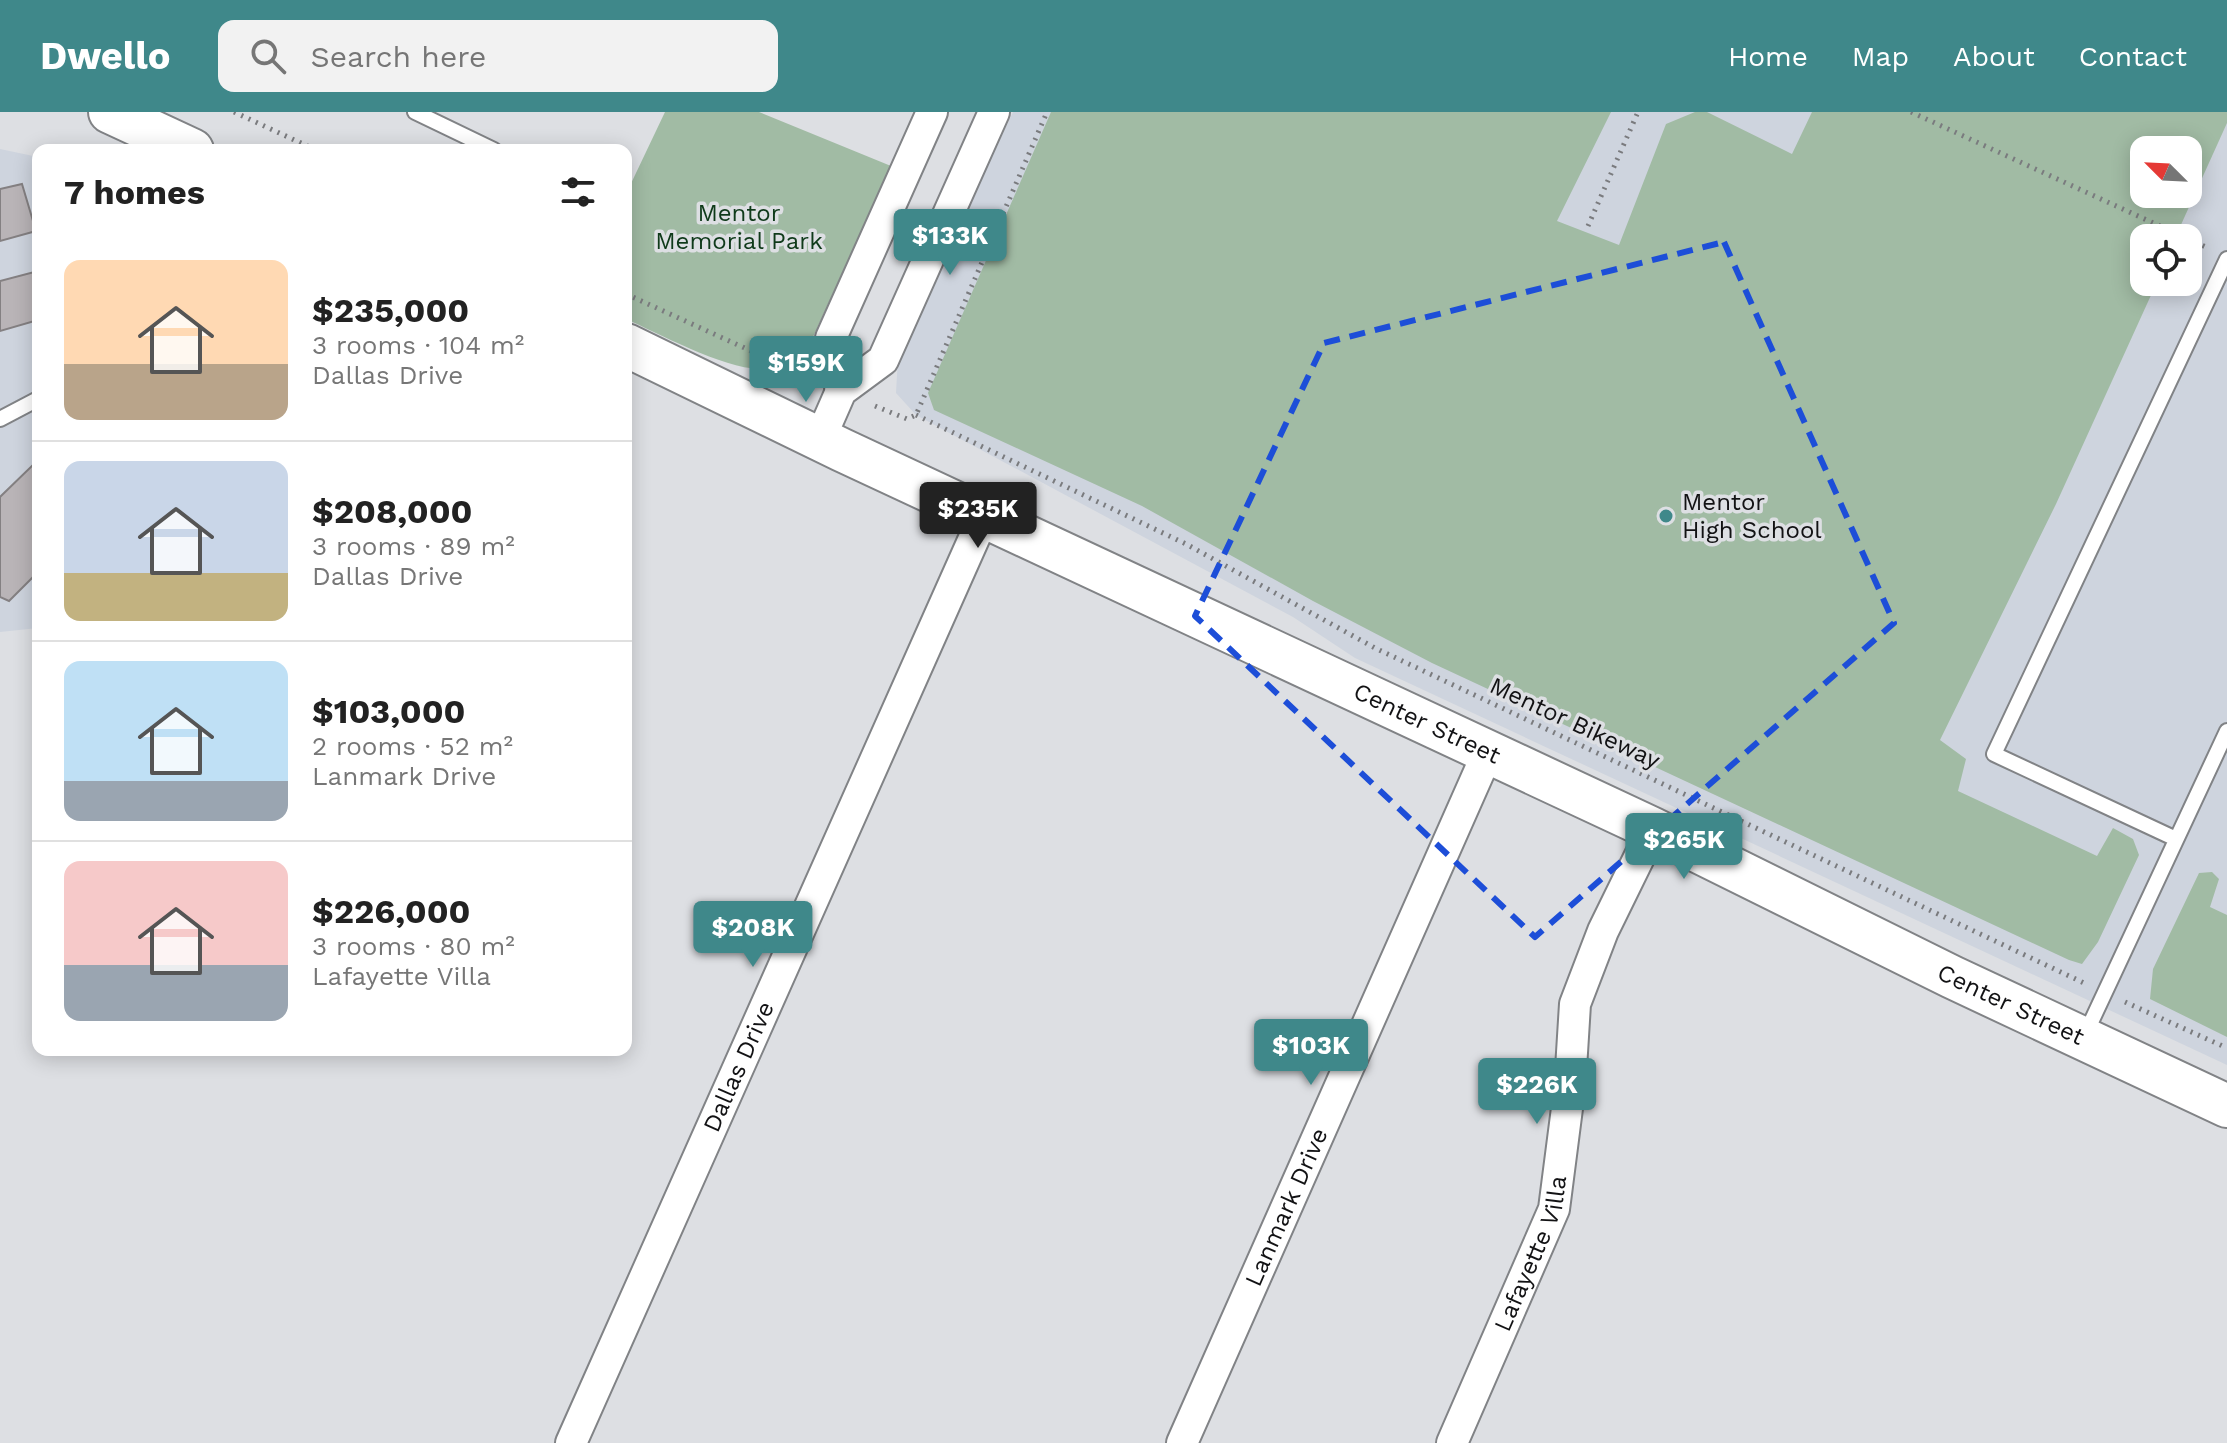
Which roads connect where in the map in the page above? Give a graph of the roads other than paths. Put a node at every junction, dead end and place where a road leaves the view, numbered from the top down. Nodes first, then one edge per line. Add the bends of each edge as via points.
1 (110, 112) edge
2 (415, 112) edge
3 (932, 112) edge
4 (994, 112) edge
5 (179, 144) edge
6 (482, 144) edge
7 (2227, 259) edge
8 (632, 348) edge
9 (841, 391) junction
10 (32, 402) edge
11 (0, 419) edge
12 (820, 439) junction
13 (984, 516) junction
14 (2227, 731) edge
15 (1488, 752) junction
16 (1653, 829) junction
17 (2176, 839) junction
18 (2083, 1039) junction
19 (2227, 1106) edge
20 (571, 1443) edge
21 (1182, 1443) edge
22 (1452, 1443) edge

1 - 5 main road
2 - 6 lane
3 - 9 street via 831,338
4 - 9 street via 883,360
7 - 17 lane via 1994,754
8 - 12 main road, Center Street
9 - 12 street
10 - 11 lane
12 - 13 main road, Center Street
13 - 15 main road, Center Street
13 - 20 street, Dallas Drive
14 - 17 lane
15 - 16 main road, Center Street
15 - 21 street, Lanmark Drive
16 - 18 main road, Center Street
16 - 22 street, Lafayette Villa via 1603,931 1575,1004 1554,1209
17 - 18 lane
18 - 19 main road, Center Street

